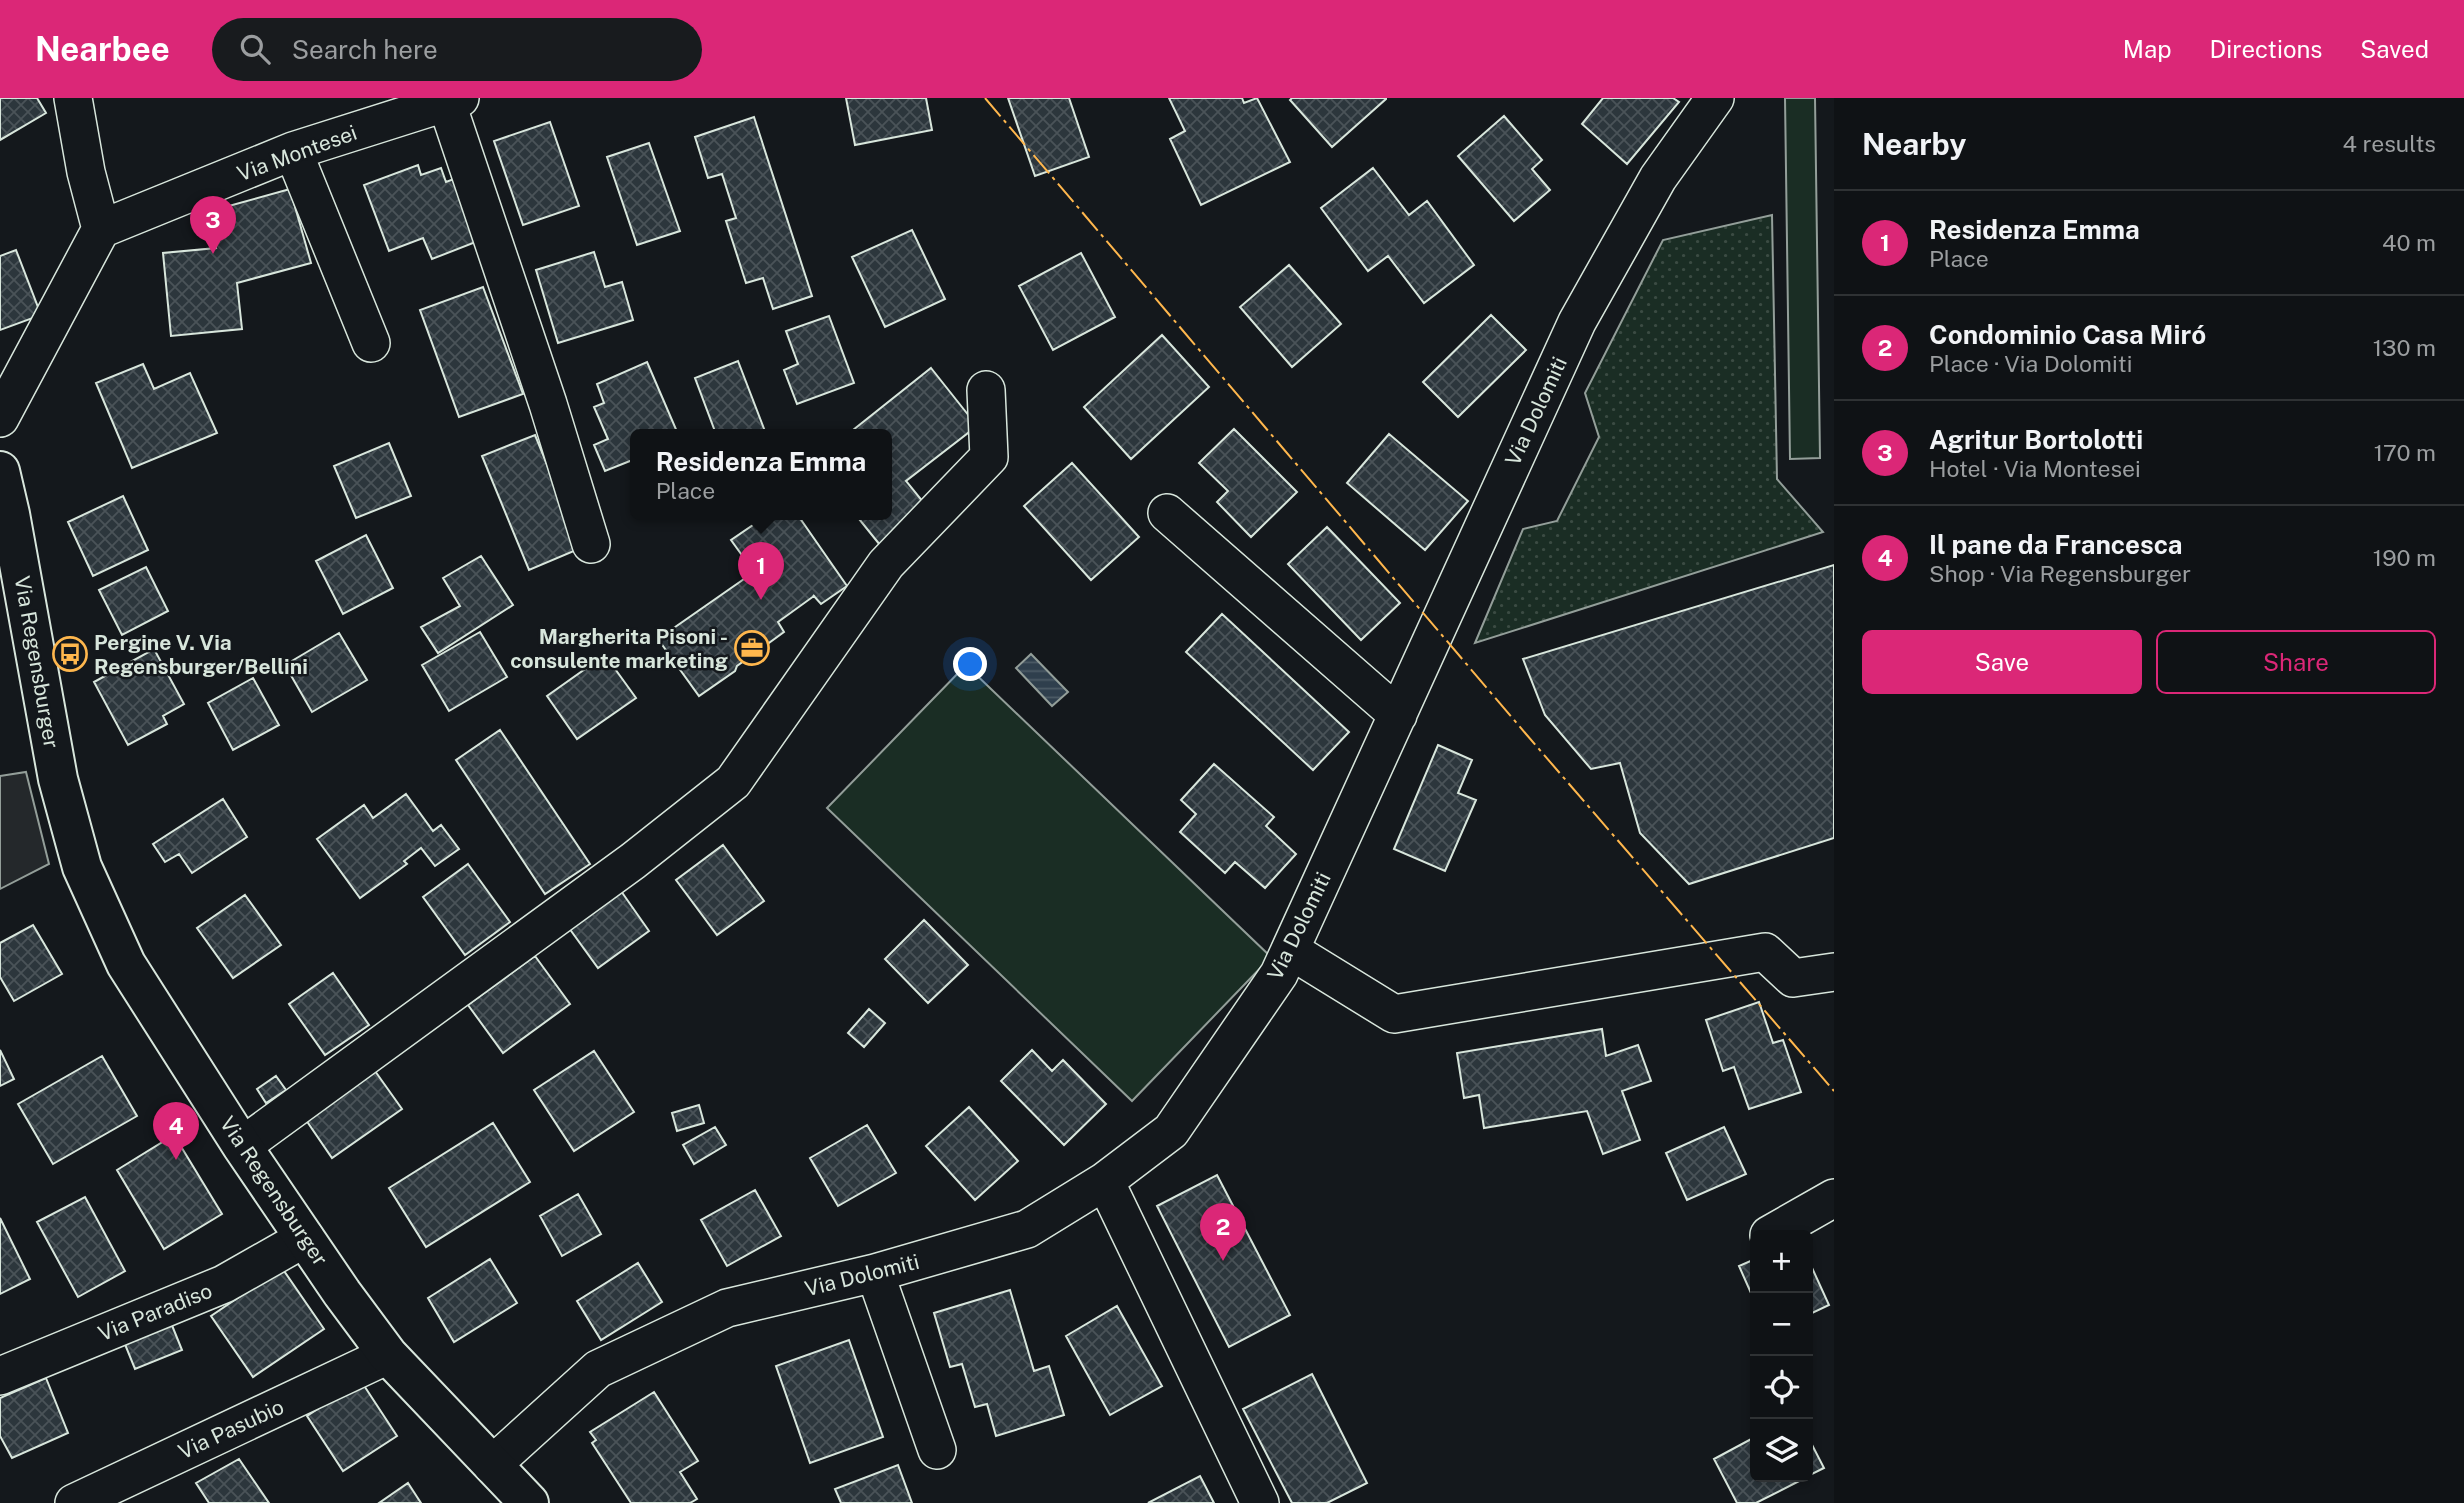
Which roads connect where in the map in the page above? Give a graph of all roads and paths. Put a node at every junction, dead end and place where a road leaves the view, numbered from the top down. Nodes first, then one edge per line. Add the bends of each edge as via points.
1 (73, 98) edge
2 (1715, 98) edge
3 (453, 100) edge
4 (293, 151) junction
5 (101, 229) junction
6 (371, 343) dead end
7 (986, 390) dead end
8 (0, 418) edge
9 (0, 471) edge
10 (1167, 513) dead end
11 (5, 517) edge
12 (591, 544) dead end
13 (1398, 715) junction
14 (1290, 950) junction
15 (1834, 972) edge
16 (242, 1146) junction
17 (1105, 1181) junction
18 (1834, 1198) edge
19 (1779, 1230) edge
20 (305, 1238) junction
21 (876, 1273) junction
22 (388, 1355) junction
23 (0, 1376) edge
24 (937, 1450) dead end
25 (492, 1465) junction
26 (74, 1503) edge
27 (529, 1503) edge
28 (1260, 1503) edge

1 - 5 street
2 - 13 street, Via Dolomiti via 1658,178 1577,322
3 - 4 street, Via Montesei
3 - 12 street
4 - 5 street, Via Montesei
4 - 6 street
5 - 8 street
7 - 16 street via 989,457 886,564 733,782 633,861
9 - 11 main road, Via Regensburger
10 - 13 street
11 - 16 main road, Via Regensburger via 58,779 82,867 126,964
13 - 14 street, Via Dolomiti
14 - 15 street via 1394,1014 1765,952 1793,978
14 - 17 street, Via Dolomiti via 1279,974 1171,1130
16 - 20 main road, Via Regensburger
17 - 21 street, Via Dolomiti via 1027,1230
17 - 28 street
18 - 19 street
20 - 22 main road, Via Regensburger
20 - 23 street, Via Paradiso via 224,1284
21 - 24 street
21 - 25 street, Via Dolomiti via 727,1308 598,1368
22 - 25 main road, Via Regensburger
22 - 26 street, Via Pasubio
25 - 27 main road, Via Regensburger

